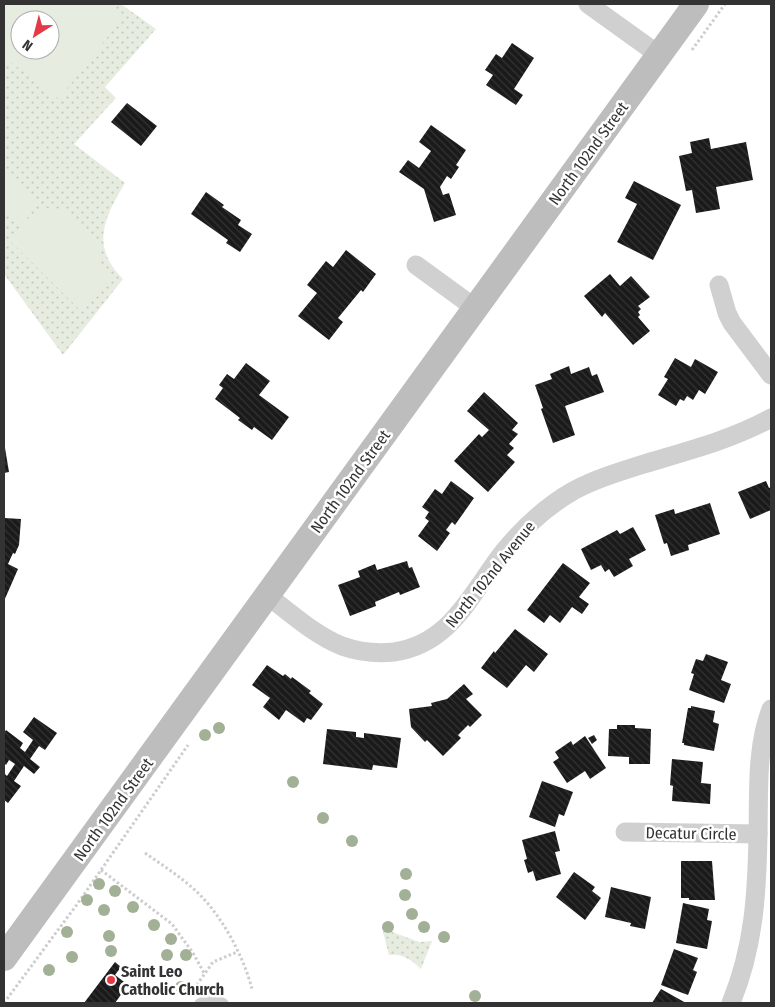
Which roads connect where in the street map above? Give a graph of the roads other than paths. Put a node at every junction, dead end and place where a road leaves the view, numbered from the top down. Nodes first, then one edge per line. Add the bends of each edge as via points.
1 (588, 4) edge
2 (696, 4) edge
3 (658, 56) junction
4 (416, 265) dead end
5 (719, 286) dead end
6 (475, 308) junction
7 (771, 375) edge
8 (771, 418) edge
9 (267, 595) junction
10 (771, 708) edge
11 (625, 832) dead end
12 (758, 834) junction
13 (4, 958) edge
14 (199, 1003) edge
15 (224, 1003) edge
16 (731, 1003) edge

1 - 3 street
2 - 3 main road, North 102nd Street
3 - 6 main road, North 102nd Street
4 - 6 street
5 - 7 street via 732,323
6 - 9 main road, North 102nd Street
8 - 9 street, North 102nd Avenue via 718,442 594,481 557,501 506,548 450,625 413,647 369,653 341,645
9 - 13 main road, North 102nd Street
10 - 12 street via 761,750
11 - 12 street, Decatur Circle
12 - 16 street via 753,928
14 - 15 lane via 214,999

